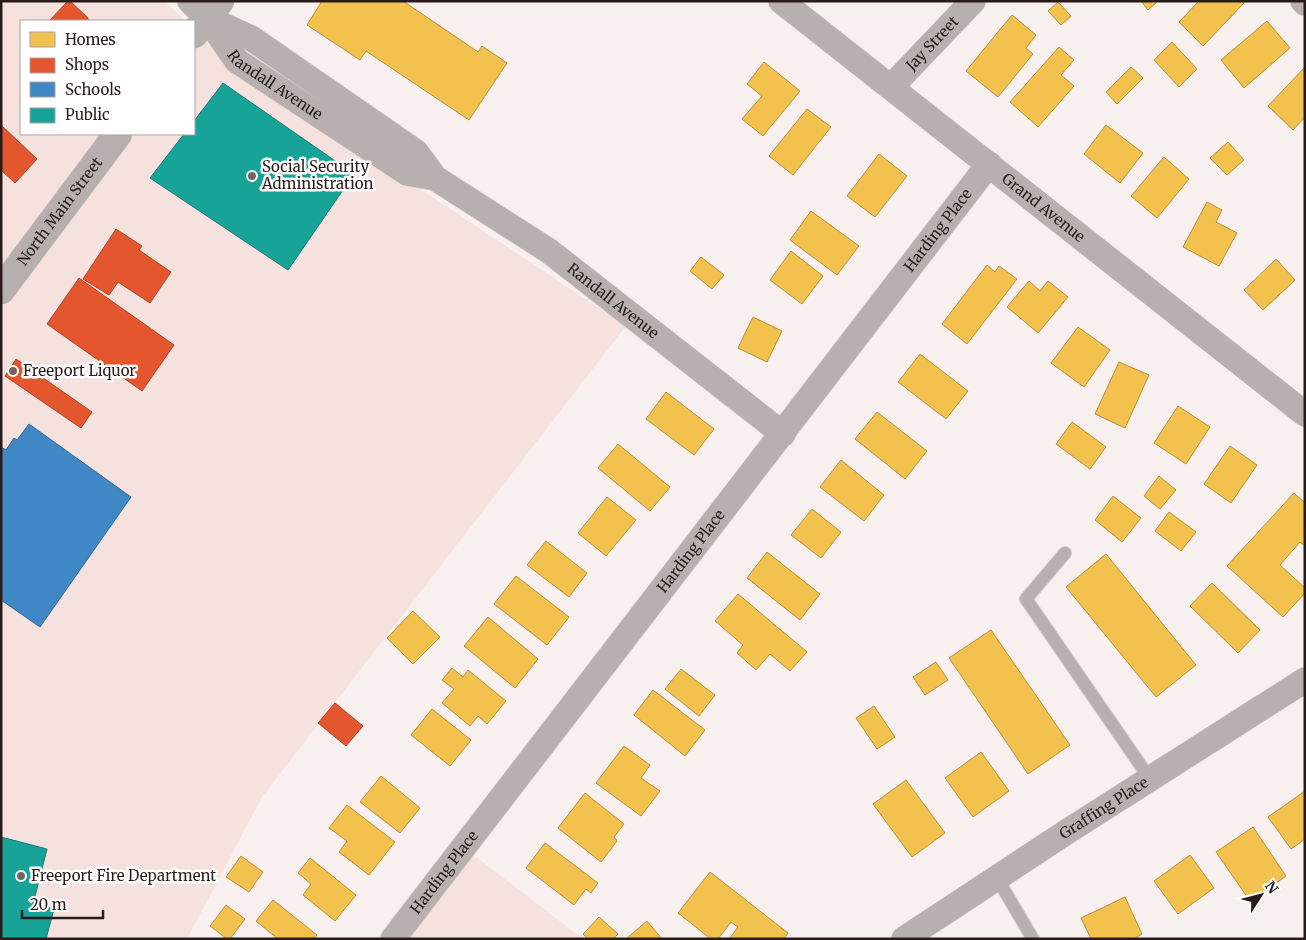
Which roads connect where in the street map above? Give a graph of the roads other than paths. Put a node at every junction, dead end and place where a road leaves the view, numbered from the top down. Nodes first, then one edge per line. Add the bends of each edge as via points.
1 (781, 1) edge
2 (973, 1) edge
3 (203, 13) edge
4 (891, 87) junction
5 (117, 135) edge
6 (989, 164) junction
7 (1, 290) edge
8 (1305, 414) edge
9 (783, 434) junction
10 (1065, 553) dead end
11 (1305, 680) edge
12 (1150, 779) junction
13 (996, 878) junction
14 (393, 939) edge
15 (904, 939) edge
16 (1032, 939) edge

1 - 4 street, Grand Avenue
2 - 4 street, Jay Street
3 - 9 street, Randall Avenue via 251,38 416,152 435,178 549,251
4 - 6 street, Grand Avenue
5 - 7 main road, North Main Street
6 - 8 street, Grand Avenue
6 - 9 street, Harding Place
9 - 14 street, Harding Place
10 - 12 lane via 1026,599
11 - 12 street, Graffing Place
12 - 13 street, Graffing Place
13 - 15 street, Graffing Place
13 - 16 lane

